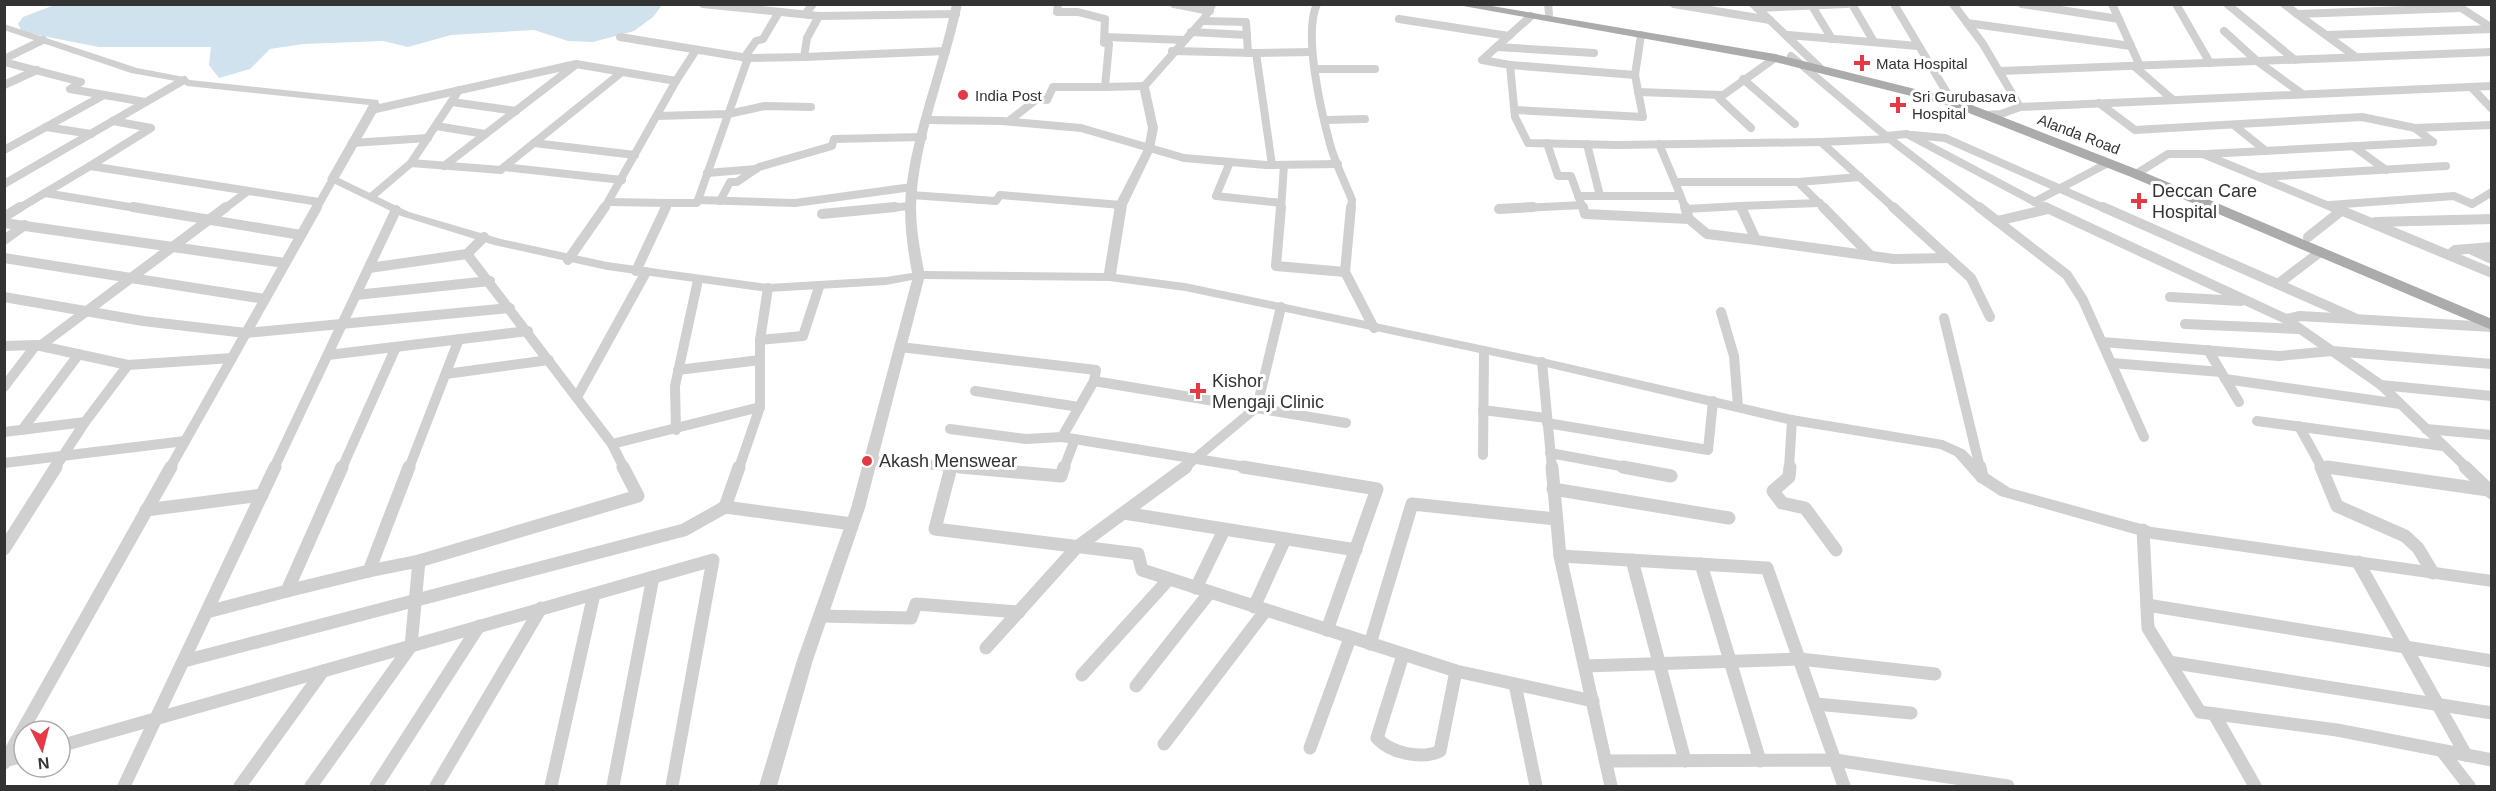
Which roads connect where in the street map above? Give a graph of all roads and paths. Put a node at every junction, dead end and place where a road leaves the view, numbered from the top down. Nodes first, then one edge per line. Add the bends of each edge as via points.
1 (703, 4) edge
2 (813, 4) edge
3 (1058, 4) edge
4 (1174, 4) edge
5 (1317, 4) edge
6 (1457, 4) edge
7 (1489, 4) edge
8 (1674, 4) edge
9 (1846, 4) edge
10 (1852, 4) edge
11 (1894, 4) edge
12 (1953, 4) edge
13 (2022, 4) edge
14 (2112, 4) edge
15 (2176, 4) edge
16 (2227, 4) edge
17 (2284, 4) edge
18 (1816, 5) edge
19 (726, 6) edge
20 (1691, 6) edge
21 (1755, 6) edge
22 (2458, 6) edge
23 (957, 9) edge
24 (1548, 9) edge
25 (779, 12) junction
26 (1209, 12) edge
27 (806, 14) junction
28 (2297, 14) junction
29 (819, 16) junction
30 (1531, 16) junction
31 (1399, 19) dead end
32 (2118, 19) junction
33 (1770, 20) junction
34 (1967, 23) junction
35 (4, 27) edge
36 (2492, 29) edge
37 (2224, 31) dead end
38 (1247, 35) junction
39 (1641, 35) junction
40 (1788, 35) junction
41 (2327, 35) junction
42 (1188, 36) junction
43 (1509, 36) junction
44 (620, 37) dead end
45 (1105, 37) junction
46 (1832, 39) junction
47 (43, 40) junction
48 (1874, 42) junction
49 (1918, 46) junction
50 (2131, 46) junction
51 (1497, 47) junction
52 (696, 50) junction
53 (946, 51) junction
54 (1172, 51) junction
55 (1312, 52) junction
56 (2492, 52) edge
57 (1252, 53) junction
58 (1594, 54) dead end
59 (804, 57) junction
60 (2356, 57) junction
61 (746, 58) junction
62 (1775, 58) junction
63 (4, 60) edge
64 (1795, 60) junction
65 (2295, 60) junction
66 (2257, 61) junction
67 (2210, 63) junction
68 (576, 64) junction
69 (1510, 64) junction
70 (1817, 64) junction
71 (2137, 66) junction
72 (1315, 69) junction
73 (1375, 69) dead end
74 (37, 70) junction
75 (1999, 71) junction
76 (622, 72) junction
77 (1635, 75) junction
78 (1743, 79) junction
79 (184, 80) junction
80 (676, 81) junction
81 (4, 85) edge
82 (1144, 86) junction
83 (2492, 86) edge
84 (1105, 87) junction
85 (2471, 87) junction
86 (459, 90) junction
87 (1638, 92) junction
88 (1947, 93) junction
89 (2301, 93) junction
90 (104, 95) junction
91 (1722, 95) junction
92 (2172, 99) junction
93 (145, 102) junction
94 (452, 102) junction
95 (2099, 103) junction
96 (810, 107) dead end
97 (2020, 107) junction
98 (2492, 109) edge
99 (371, 110) junction
100 (1515, 110) junction
101 (516, 111) junction
102 (728, 114) junction
103 (2001, 114) junction
104 (1986, 115) junction
105 (657, 116) junction
106 (1365, 119) dead end
107 (926, 120) junction
108 (1326, 120) junction
109 (113, 121) junction
110 (1009, 122) junction
111 (1795, 124) dead end
112 (2492, 125) edge
113 (436, 126) junction
114 (2235, 126) junction
115 (46, 127) junction
116 (1751, 128) dead end
117 (2415, 128) junction
118 (91, 134) junction
119 (485, 134) junction
120 (1907, 134) junction
121 (923, 137) junction
122 (1888, 137) junction
123 (428, 138) junction
124 (1821, 142) junction
125 (352, 143) junction
126 (534, 143) junction
127 (1547, 143) junction
128 (1587, 144) junction
129 (1659, 144) junction
130 (2353, 146) junction
131 (1149, 149) junction
132 (4, 150) edge
133 (2266, 151) junction
134 (2203, 154) junction
135 (635, 155) junction
136 (1230, 162) junction
137 (411, 163) junction
138 (2108, 163) junction
139 (1338, 164) junction
140 (1272, 165) junction
141 (1284, 165) junction
142 (90, 166) junction
143 (444, 166) junction
144 (2446, 166) dead end
145 (504, 167) junction
146 (756, 169) junction
147 (2386, 170) junction
148 (2139, 172) junction
149 (707, 173) junction
150 (1860, 177) junction
151 (2258, 178) junction
152 (333, 179) junction
153 (622, 180) junction
154 (1675, 182) junction
155 (1798, 182) junction
156 (4, 184) edge
157 (2062, 190) junction
158 (248, 191) junction
159 (2492, 192) edge
160 (45, 193) junction
161 (1680, 195) junction
162 (911, 196) junction
163 (1600, 196) junction
164 (371, 197) junction
165 (698, 200) junction
166 (1580, 200) junction
167 (720, 201) junction
168 (319, 202) junction
169 (609, 202) junction
170 (1281, 202) junction
171 (2034, 202) junction
172 (668, 203) junction
173 (1820, 203) junction
174 (1121, 205) junction
175 (2326, 205) junction
176 (1740, 206) junction
177 (1685, 207) junction
178 (1499, 209) dead end
179 (2048, 209) junction
180 (396, 210) junction
181 (2341, 211) junction
182 (822, 214) dead end
183 (4, 216) edge
184 (1689, 219) junction
185 (2492, 219) edge
186 (210, 220) junction
187 (1997, 221) junction
188 (2370, 223) junction
189 (4, 224) edge
190 (25, 225) junction
191 (301, 235) junction
192 (484, 237) junction
193 (2308, 237) junction
194 (4, 240) edge
195 (1756, 240) junction
196 (174, 247) junction
197 (2492, 247) edge
198 (2469, 249) junction
199 (2320, 252) junction
200 (467, 254) junction
201 (2450, 255) junction
202 (1872, 256) junction
203 (4, 258) edge
204 (1948, 258) junction
205 (2492, 259) edge
206 (568, 260) junction
207 (285, 263) junction
208 (369, 268) junction
209 (641, 272) junction
210 (1345, 272) junction
211 (2492, 273) edge
212 (919, 275) junction
213 (1109, 277) junction
214 (129, 279) junction
215 (698, 280) junction
216 (490, 281) junction
217 (2278, 284) junction
218 (819, 287) junction
219 (768, 288) junction
220 (356, 295) junction
221 (4, 297) edge
222 (2170, 297) dead end
223 (265, 299) junction
224 (2246, 301) junction
225 (1281, 307) junction
226 (510, 308) junction
227 (87, 311) junction
228 (1721, 312) dead end
229 (2492, 315) edge
230 (1990, 317) dead end
231 (1944, 318) dead end
232 (2286, 319) junction
233 (2356, 320) junction
234 (2185, 324) dead end
235 (342, 325) junction
236 (2492, 326) edge
237 (1374, 328) junction
238 (2301, 329) junction
239 (528, 331) junction
240 (246, 333) junction
241 (459, 339) junction
242 (760, 340) junction
243 (2102, 342) junction
244 (4, 346) edge
245 (38, 346) junction
246 (396, 347) junction
247 (900, 347) junction
248 (2208, 350) junction
249 (1484, 351) junction
250 (2332, 351) junction
251 (79, 354) junction
252 (328, 355) junction
253 (232, 358) junction
254 (549, 360) junction
255 (760, 360) junction
256 (1542, 362) junction
257 (2112, 363) junction
258 (2492, 364) edge
259 (128, 366) junction
260 (678, 370) junction
261 (446, 374) junction
262 (2223, 376) junction
263 (1094, 381) junction
264 (2381, 385) junction
265 (4, 387) edge
266 (975, 392) dead end
267 (2492, 396) edge
268 (577, 397) junction
269 (1713, 401) junction
270 (2239, 402) dead end
271 (2400, 404) junction
272 (1738, 406) junction
273 (760, 407) junction
274 (1079, 407) junction
275 (1257, 407) junction
276 (1483, 410) junction
277 (1546, 420) junction
278 (1792, 420) junction
279 (2257, 421) dead end
280 (85, 422) junction
281 (1346, 423) dead end
282 (2299, 426) junction
283 (950, 429) dead end
284 (2426, 429) junction
285 (22, 430) junction
286 (676, 430) junction
287 (4, 432) edge
288 (2492, 435) edge
289 (1062, 437) junction
290 (2144, 437) dead end
291 (1075, 439) junction
292 (185, 441) junction
293 (612, 444) junction
294 (2443, 446) junction
295 (1550, 453) junction
296 (1483, 455) dead end
297 (63, 456) junction
298 (1195, 460) junction
299 (871, 461) junction
300 (4, 463) edge
301 (951, 466) junction
302 (2321, 466) junction
303 (1671, 476) dead end
304 (1982, 477) junction
305 (1553, 489) junction
306 (2490, 491) edge
307 (262, 495) junction
308 (724, 507) junction
309 (146, 510) junction
310 (1124, 513) junction
311 (1729, 518) dead end
312 (1556, 519) junction
313 (852, 524) junction
314 (1224, 530) junction
315 (2143, 530) junction
316 (1285, 539) junction
317 (1077, 547) junction
318 (4, 549) edge
319 (1356, 550) junction
320 (1836, 550) dead end
321 (1560, 556) junction
322 (1632, 560) junction
323 (419, 561) junction
324 (2358, 562) junction
325 (1701, 564) junction
326 (369, 571) junction
327 (2433, 573) junction
328 (653, 577) junction
329 (1169, 579) junction
330 (2492, 581) edge
331 (1196, 588) junction
332 (287, 591) junction
333 (1210, 592) junction
334 (594, 594) junction
335 (415, 602) junction
336 (2147, 605) junction
337 (541, 608) junction
338 (1260, 608) junction
339 (207, 612) junction
340 (1019, 612) junction
341 (820, 616) junction
342 (479, 626) junction
343 (1327, 630) junction
344 (1350, 638) junction
345 (1370, 644) junction
346 (411, 645) junction
347 (2405, 647) junction
348 (986, 648) dead end
349 (1403, 655) junction
350 (1800, 659) junction
351 (184, 661) junction
352 (2492, 661) edge
353 (2169, 662) junction
354 (1728, 663) junction
355 (1658, 664) junction
356 (1585, 666) junction
357 (323, 671) junction
358 (1456, 671) junction
359 (1935, 674) dead end
360 (1082, 675) dead end
361 (1515, 684) junction
362 (1136, 686) dead end
363 (1593, 701) junction
364 (1816, 704) junction
365 (2437, 704) junction
366 (1911, 713) dead end
367 (2492, 713) edge
368 (2214, 714) junction
369 (157, 718) junction
370 (72, 743) edge
371 (1164, 744) dead end
372 (1310, 748) dead end
373 (2442, 751) junction
374 (2466, 755) junction
375 (1835, 760) junction
376 (2492, 760) edge
377 (1606, 761) junction
378 (1685, 761) junction
379 (1760, 761) junction
380 (5, 762) edge
381 (1981, 784) edge
382 (124, 786) edge
383 (240, 786) edge
384 (311, 786) edge
385 (376, 786) edge
386 (436, 786) edge
387 (551, 786) edge
388 (613, 786) edge
389 (672, 786) edge
390 (768, 786) edge
391 (1536, 786) edge
392 (1611, 786) edge
393 (1844, 786) edge
394 (2008, 786) edge
395 (2255, 786) edge
396 (2469, 786) edge

1 - 19 street
2 - 27 street
3 - 45 street via 1057,12 1078,12 1105,19
4 - 26 street
5 - 55 street via 1312,15
6 - 30 main road, Alanda Road
7 - 24 main road, Alanda Road
8 - 20 street
9 - 18 street
10 - 48 street
11 - 49 street
12 - 34 street
13 - 32 street
14 - 32 street
15 - 67 street
16 - 65 street
17 - 28 street
18 - 21 street
18 - 46 street
19 - 25 street
20 - 33 street
21 - 33 street
22 - 28 street
22 - 36 street
23 - 29 street
23 - 53 street
24 - 64 main road, Alanda Road
25 - 27 street
25 - 61 street
26 - 38 street via 1246,22
26 - 42 street
27 - 29 street
28 - 41 street
29 - 59 street via 807,38
30 - 39 main road, Alanda Road
30 - 43 street
31 - 43 street
32 - 50 street
33 - 40 street
34 - 50 street
34 - 75 street
35 - 47 street
36 - 41 street
37 - 66 street
38 - 42 street
38 - 57 street
39 - 62 main road, Alanda Road
39 - 77 street
40 - 46 street
40 - 70 street
41 - 60 street
42 - 45 street
42 - 54 street
43 - 51 street
44 - 52 street
45 - 84 street via 1104,43 1109,44
46 - 48 street
47 - 63 street
47 - 79 street via 135,71
48 - 49 street
49 - 88 street
50 - 71 street
51 - 58 street
51 - 69 street via 1482,60
52 - 61 street
52 - 80 street
53 - 59 street
53 - 107 street
54 - 57 street
54 - 82 street
55 - 57 street
55 - 72 street
56 - 60 street
57 - 140 street
59 - 61 street
60 - 65 street
61 - 102 street
62 - 64 main road, Alanda Road
62 - 78 street
63 - 74 street
64 - 70 main road, Alanda Road
64 - 122 street
65 - 66 street
66 - 67 street
66 - 89 street
67 - 71 street
68 - 76 street
68 - 86 street
68 - 101 street
69 - 77 street
69 - 100 street
70 - 88 main road, Alanda Road
70 - 104 main road, Alanda Road
71 - 75 street
71 - 92 street
72 - 73 street
72 - 108 street
74 - 81 street
74 - 90 street via 81,82 70,89
75 - 97 street
76 - 80 street
76 - 126 street
77 - 87 street
78 - 91 street
78 - 111 street
79 - 93 street
79 - 99 street via 251,91 374,102
80 - 105 street
82 - 84 street
82 - 131 street via 1153,128
83 - 85 street
84 - 110 street via 1053,87 1047,100 1037,99
85 - 89 street
85 - 98 street
86 - 94 street
86 - 99 street
87 - 91 street
87 - 100 street via 1643,117
88 - 103 main road, Alanda Road
89 - 92 street
90 - 93 street
90 - 115 street
91 - 116 street via 1719,98
92 - 95 street
93 - 109 street
94 - 101 street
94 - 113 street
95 - 97 street
95 - 114 street via 2135,130
96 - 102 street via 765,106
97 - 103 street
99 - 125 street
100 - 127 street via 1528,143
101 - 119 street
102 - 105 street
102 - 149 street
103 - 104 street
103 - 148 main road, Alanda Road
104 - 138 main road, Alanda Road
105 - 135 street
106 - 108 street
107 - 110 street
107 - 121 street
108 - 139 street
109 - 118 street
109 - 142 street via 151,128
110 - 131 street via 1081,128
112 - 117 street
113 - 119 street
113 - 123 street
114 - 117 street via 2362,117
114 - 133 street
115 - 118 street
115 - 132 street
117 - 130 street via 2433,142
118 - 156 street
119 - 143 street
120 - 122 street
120 - 157 street via 1945,138
120 - 171 street
121 - 146 street via 834,140 832,146
121 - 162 street
122 - 124 street
122 - 187 street
123 - 125 street
123 - 137 street
124 - 129 street
124 - 150 street
125 - 152 street
126 - 135 street
126 - 145 street
127 - 128 street
127 - 166 street via 1558,176 1572,176
128 - 129 street
128 - 163 street
129 - 154 street
130 - 133 street
130 - 147 street
131 - 136 street via 1184,158
131 - 174 street
133 - 134 street
134 - 148 street via 2168,154
134 - 151 street
135 - 153 street
136 - 140 street
136 - 170 street via 1216,196
137 - 143 street
137 - 164 street
138 - 148 main road, Alanda Road
138 - 157 street
139 - 141 street
139 - 210 street via 1352,200
140 - 141 street
141 - 170 street
142 - 158 street
142 - 160 street
143 - 145 street via 501,170
144 - 147 street
145 - 153 street
146 - 149 street
146 - 167 street via 737,182 730,182
147 - 151 street
148 - 193 main road, Alanda Road
148 - 199 main road, Alanda Road
149 - 165 street
150 - 155 street
150 - 204 street
151 - 175 street
152 - 164 street
152 - 168 street
153 - 169 street
154 - 155 street
154 - 161 street
155 - 173 street
157 - 171 street
157 - 217 street
158 - 168 street
158 - 186 street
159 - 175 street via 2472,204 2454,196
160 - 183 street
160 - 186 street
161 - 163 street
161 - 177 street
162 - 167 street via 795,203
162 - 174 street via 996,201 1000,195
162 - 182 street
162 - 212 street via 914,259
163 - 166 street
164 - 180 street
165 - 167 street
165 - 172 street
166 - 178 street
166 - 184 street via 1585,214
168 - 191 street
169 - 172 street
169 - 206 street
170 - 210 street via 1276,266
171 - 179 street
172 - 209 street
173 - 176 street
173 - 202 street
174 - 213 street
175 - 181 street
176 - 177 street
176 - 195 street
177 - 184 street
179 - 187 street
179 - 224 street
180 - 192 street
180 - 208 street
181 - 188 street
181 - 193 street
184 - 195 street via 1707,234
185 - 188 street
186 - 191 street
186 - 196 street
187 - 243 street via 2067,275
188 - 201 street
189 - 190 street
190 - 194 street
190 - 196 street
191 - 207 street
192 - 200 street
192 - 206 street
193 - 229 main road, Alanda Road
195 - 202 street
196 - 207 street
196 - 214 street
197 - 198 street
198 - 201 street via 2455,250
198 - 205 street
199 - 217 street
199 - 236 main road, Alanda Road
200 - 208 street
200 - 216 street
201 - 211 street
202 - 204 street
203 - 214 street
204 - 230 street via 1971,278
206 - 209 street
207 - 223 street
208 - 220 street
209 - 215 street
209 - 268 street
210 - 237 street
212 - 213 street
212 - 218 street
212 - 247 street
213 - 225 street via 1185,287
214 - 223 street
214 - 227 street
215 - 219 street
215 - 260 street
216 - 220 street
216 - 226 street
217 - 233 street
218 - 219 street
218 - 242 street via 803,336
219 - 242 street
220 - 235 street
221 - 227 street
222 - 224 street
223 - 240 street
224 - 232 street
225 - 237 street
225 - 275 street
226 - 235 street
226 - 239 street
227 - 240 street
227 - 245 street
228 - 272 street via 1734,356
231 - 304 street
232 - 233 street via 2300,316
232 - 238 street
233 - 236 street
234 - 238 street
235 - 240 street
235 - 252 street
237 - 249 street
238 - 250 street
239 - 241 street
239 - 254 street
240 - 253 street
241 - 246 street
241 - 261 street
242 - 255 street
243 - 248 street
243 - 257 street
244 - 245 street
245 - 251 street
245 - 265 street
246 - 252 street
246 - 332 street
247 - 263 street via 1096,370
247 - 299 street
248 - 250 street via 2279,356
248 - 262 street
249 - 256 street
249 - 276 street
250 - 258 street
250 - 264 street
251 - 259 street
251 - 285 street
252 - 307 street
253 - 259 street
253 - 292 street
254 - 261 street
254 - 268 street
255 - 260 street
255 - 273 street
256 - 269 street
256 - 277 street
257 - 262 street
257 - 290 street
259 - 280 street
260 - 286 street
261 - 326 street
262 - 270 street
262 - 271 street
263 - 274 street
263 - 275 street
264 - 267 street
264 - 271 street
266 - 274 street
268 - 293 street
269 - 272 street
269 - 277 street via 1708,450
271 - 284 street
272 - 278 street
273 - 286 street
273 - 308 street
274 - 289 street
275 - 281 street
275 - 298 street
276 - 277 street
276 - 296 street
277 - 295 street
278 - 304 street via 1953,447
278 - 320 street via 1789,477 1773,490 1782,503 1805,508
279 - 282 street
280 - 285 street
280 - 297 street
282 - 294 street
282 - 302 street
283 - 289 street via 1026,439
284 - 288 street
284 - 294 street
285 - 287 street
286 - 293 street
289 - 291 street
291 - 298 street
291 - 301 street via 1061,476
292 - 297 street
292 - 309 street
293 - 323 street via 638,496
294 - 306 street
295 - 303 street
295 - 305 street
297 - 300 street
297 - 318 street
298 - 310 street
298 - 319 street via 1377,489
299 - 301 street
299 - 313 street
301 - 317 street via 935,529
302 - 306 street
302 - 327 street via 2337,506 2405,536 2418,548
304 - 315 street via 2006,492
305 - 311 street
305 - 312 street
307 - 309 street
307 - 339 street
308 - 313 street
308 - 335 street via 693,527
309 - 380 street
310 - 314 street
310 - 317 street
312 - 321 street
312 - 345 street via 1412,504
313 - 341 street
314 - 316 street
314 - 331 street
315 - 324 street
315 - 336 street
316 - 319 street
316 - 338 street
317 - 329 street via 1138,554 1142,570
317 - 340 street
319 - 343 street
321 - 322 street
321 - 356 street
322 - 325 street
322 - 355 street
323 - 326 street
323 - 335 street
324 - 327 street
324 - 347 street
325 - 350 street via 1767,568
325 - 354 street
326 - 332 street
327 - 330 street
328 - 334 street
328 - 388 street
328 - 389 street via 713,560
329 - 331 street
329 - 360 street
331 - 333 street
332 - 339 street
333 - 338 street
333 - 362 street
334 - 337 street
334 - 387 street
335 - 346 street
335 - 351 street
336 - 347 street
336 - 353 street via 2148,628
337 - 342 street
337 - 386 street
338 - 343 street
338 - 371 street
339 - 351 street
340 - 341 street via 916,604 911,618
340 - 348 street
341 - 390 street
342 - 346 street
342 - 385 street
343 - 344 street
344 - 345 street
344 - 372 street
345 - 349 street
346 - 357 street
346 - 384 street
347 - 352 street
347 - 365 street
349 - 358 street
349 - 358 street via 1377,738 1388,749 1431,755 1440,751
350 - 354 street
350 - 359 street
350 - 364 street
351 - 369 street
353 - 365 street
353 - 368 street via 2200,712
354 - 355 street
354 - 379 street
355 - 356 street
355 - 378 street
356 - 363 street
357 - 369 street
357 - 383 street
358 - 361 street
361 - 363 street
361 - 391 street
363 - 377 street
364 - 366 street
364 - 375 street
365 - 367 street
365 - 374 street
368 - 373 street via 2337,730
368 - 395 street
369 - 370 street
369 - 382 street
373 - 374 street
373 - 396 street
374 - 376 street
375 - 379 street
375 - 381 street
375 - 393 street
377 - 378 street
377 - 392 street
378 - 379 street
381 - 394 street

